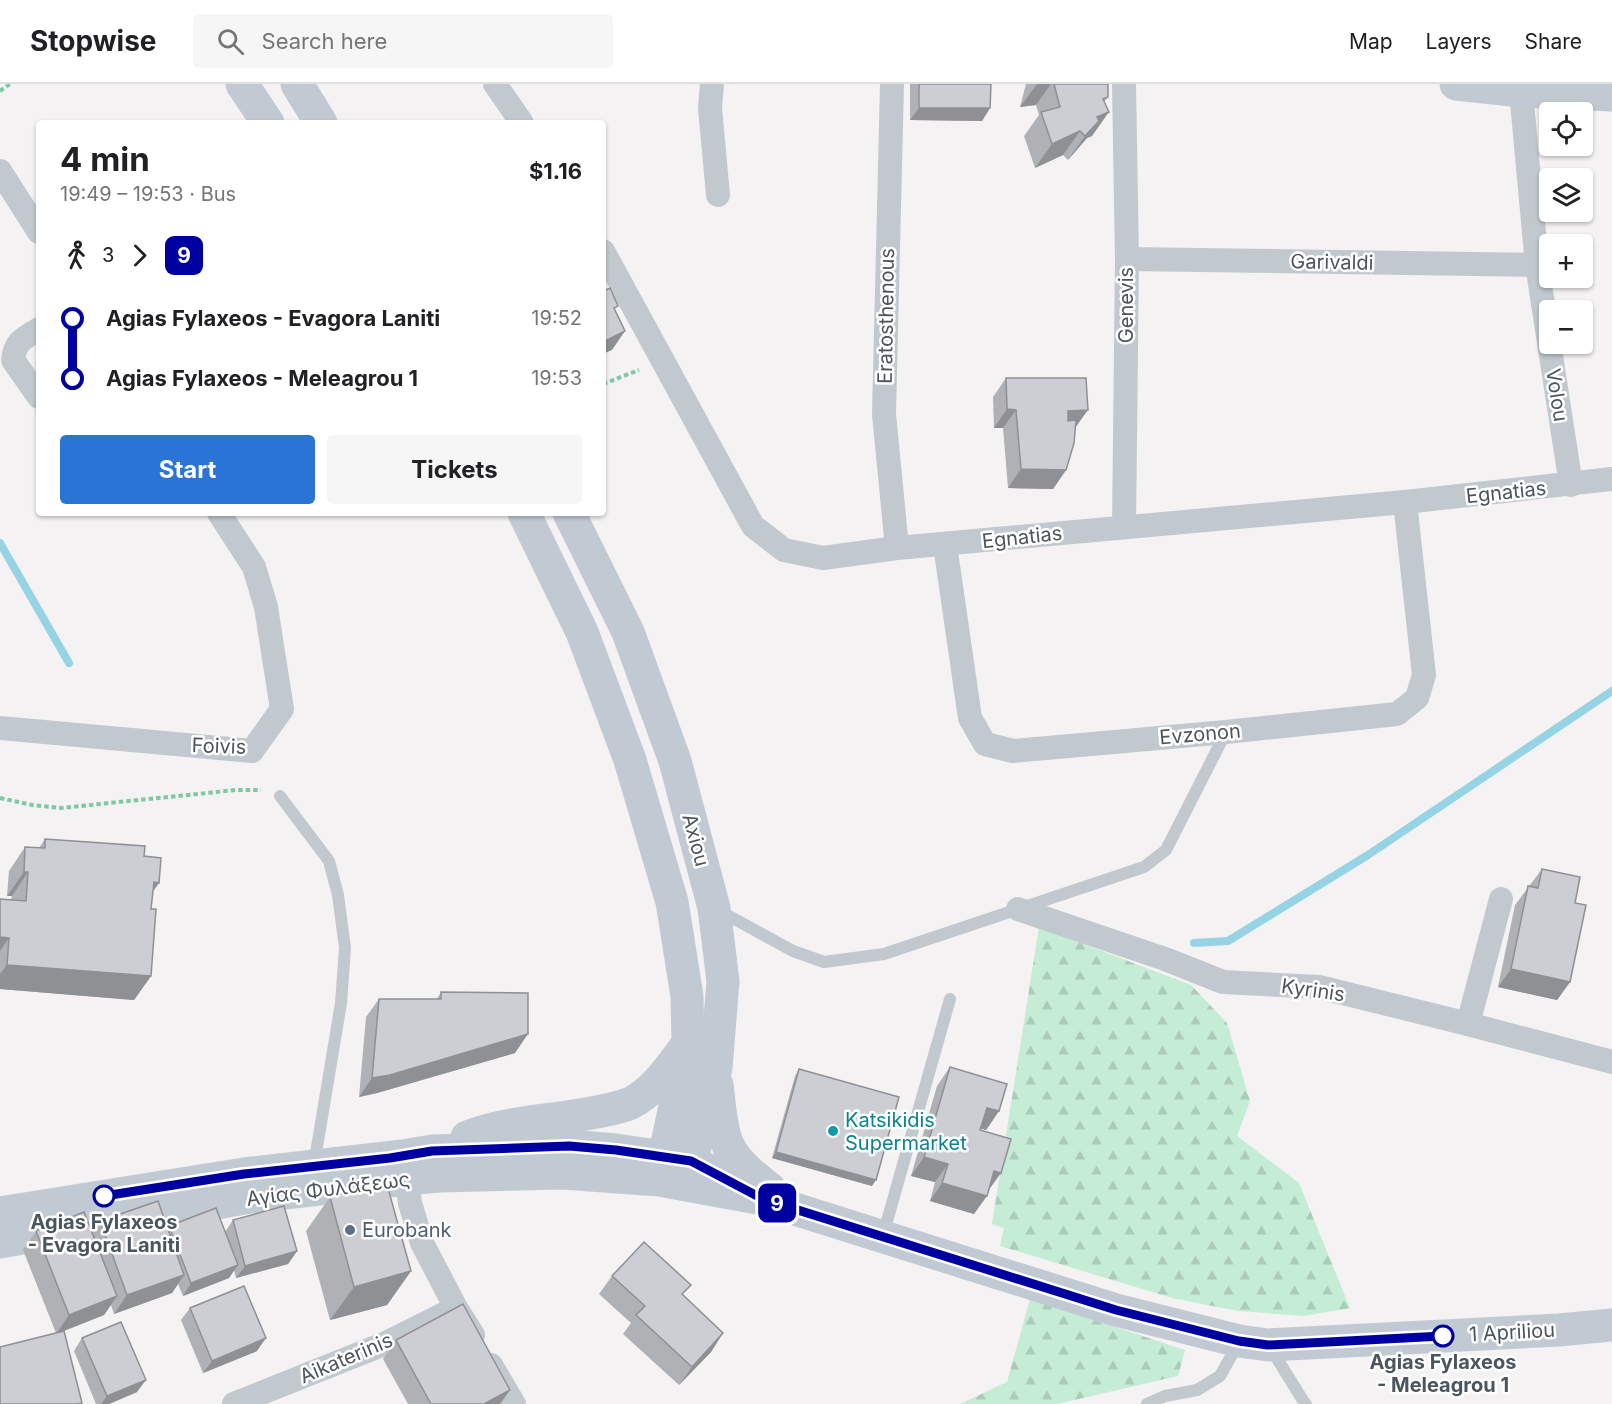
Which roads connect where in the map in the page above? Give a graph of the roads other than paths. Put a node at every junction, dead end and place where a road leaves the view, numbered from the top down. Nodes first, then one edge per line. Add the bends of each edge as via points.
1 (242, 84) edge
2 (297, 84) edge
3 (495, 84) edge
4 (712, 84) edge
5 (892, 84) edge
6 (1124, 84) edge
7 (1456, 84) edge
8 (1521, 90) junction
9 (1612, 95) edge
10 (266, 120) edge
11 (319, 120) edge
12 (520, 120) edge
13 (0, 171) edge
14 (718, 195) dead end
15 (36, 227) edge
16 (606, 256) edge
17 (1127, 259) junction
18 (1537, 265) junction
19 (36, 331) edge
20 (36, 393) edge
21 (1612, 479) edge
22 (1571, 485) junction
23 (1405, 502) junction
24 (221, 516) edge
25 (525, 516) edge
26 (570, 516) edge
27 (1124, 527) junction
28 (945, 545) junction
29 (897, 548) junction
30 (0, 728) edge
31 (1226, 732) junction
32 (280, 796) road end
33 (1501, 899) dead end
34 (714, 908) junction
35 (1018, 909) junction
36 (950, 999) dead end
37 (1468, 1024) junction
38 (688, 1043) junction
39 (1612, 1062) edge
40 (716, 1068) junction
41 (414, 1162) junction
42 (314, 1166) junction
43 (675, 1171) junction
44 (792, 1208) junction
45 (0, 1213) edge
46 (883, 1236) junction
47 (0, 1242) edge
48 (456, 1308) junction
49 (1612, 1324) edge
50 (1254, 1343) junction
51 (234, 1404) edge
52 (514, 1404) edge
53 (1147, 1404) edge
54 (1306, 1404) edge

1 - 10 main road
2 - 11 main road
3 - 12 street
4 - 14 street via 710,108
5 - 29 street, Eratosthenous via 884,414
6 - 17 street, Genevis
7 - 8 main road
8 - 9 main road
8 - 18 street, Volou
13 - 15 street
16 - 29 street, Egnatias via 753,526 784,550 823,558
17 - 18 street, Garivaldi
17 - 27 street, Genevis
18 - 22 street, Volou
19 - 20 street via 18,342 13,360
21 - 22 street, Egnatias
22 - 23 street, Egnatias
23 - 27 street, Egnatias
23 - 31 street, Evzonon via 1424,675 1417,698 1397,714
24 - 30 street, Foivis via 254,567 266,607 282,709 252,751
25 - 38 main road, Axiou via 582,632 630,760 672,902 687,996
26 - 34 main road, Axiou via 628,632 675,761
27 - 28 street, Egnatias
28 - 29 street, Egnatias
28 - 31 street, Evzonon via 970,718 985,744 1013,751
31 - 35 lane via 1166,850 1144,867
32 - 42 lane via 329,861 345,948 342,1003
33 - 37 street
34 - 35 lane via 793,951 824,962 884,954
34 - 40 main road, Axiou via 723,981
35 - 37 street, Kyrinis via 1223,982 1319,987
36 - 46 lane
37 - 39 street, Kyrinis
38 - 41 main road via 653,1086 632,1102 605,1111 474,1134
38 - 43 main road, Axiou
40 - 43 main road, Axiou
40 - 44 main road via 728,1146 740,1163
41 - 42 main road, Αγίας Φυλάξεως
41 - 43 main road, Αγίας Φυλάξεως via 569,1146 616,1150
41 - 47 main road, Αγίας Φυλάξεως via 250,1197
41 - 48 street via 410,1203 422,1242
42 - 45 main road, Αγίας Φυλάξεως
43 - 44 main road
44 - 46 main road, 1 Apriliou
46 - 50 main road, 1 Apriliou via 1116,1310
48 - 51 street, Aikaterinis via 384,1344
48 - 52 street
49 - 50 main road, 1 Apriliou via 1559,1330
50 - 53 lane via 1220,1376 1197,1390
50 - 54 lane

